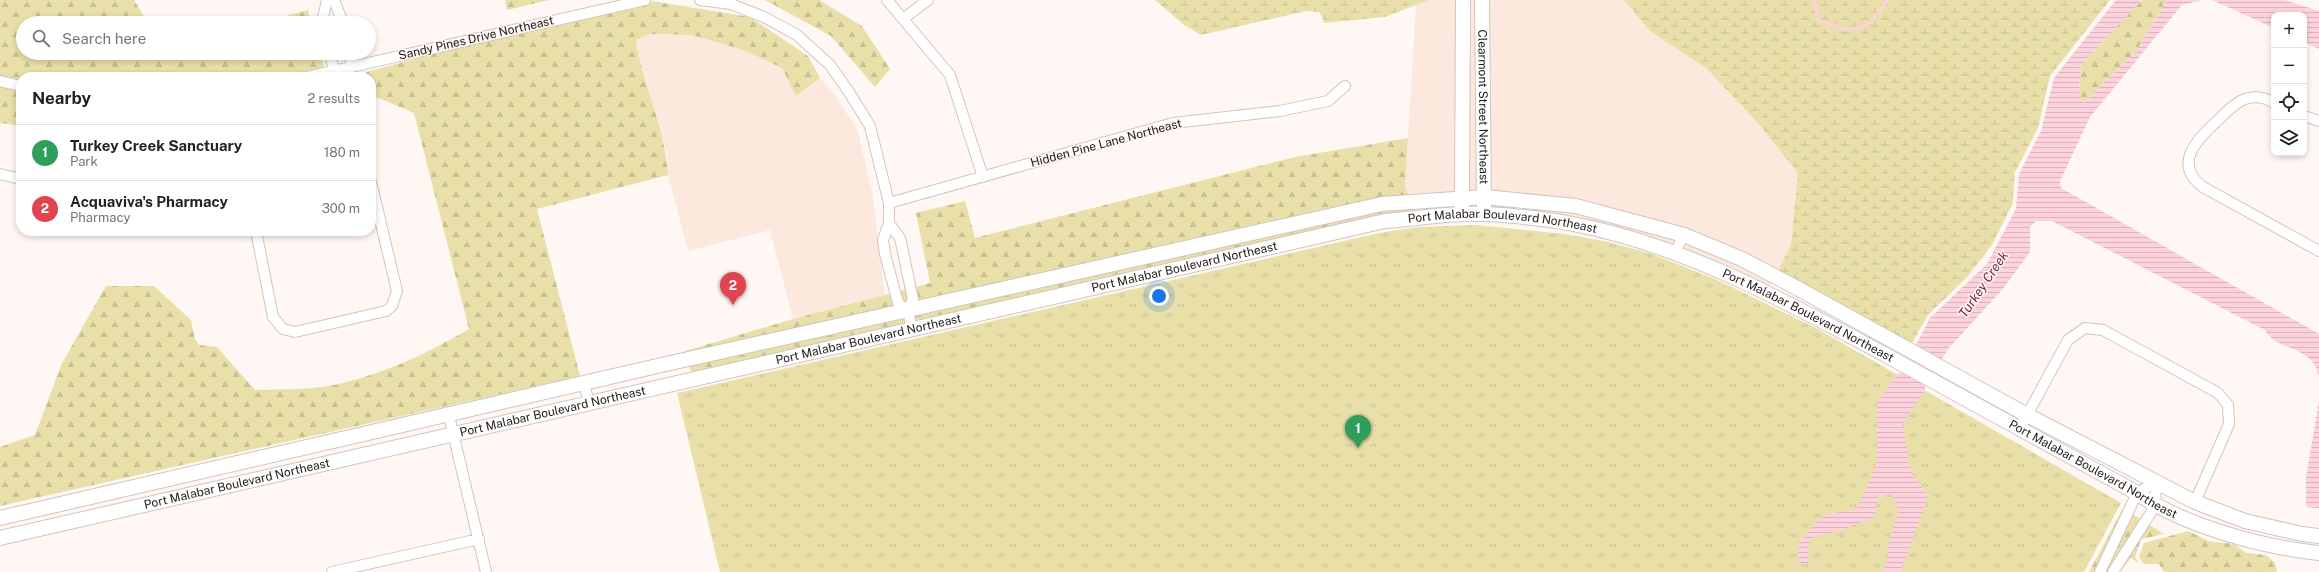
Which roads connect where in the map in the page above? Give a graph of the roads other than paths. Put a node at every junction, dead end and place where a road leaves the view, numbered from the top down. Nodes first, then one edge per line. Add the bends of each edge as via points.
1 (327, 0) edge
2 (334, 0) edge
3 (645, 0) edge
4 (700, 0) edge
5 (887, 0) edge
6 (928, 0) edge
7 (1463, 0) edge
8 (1482, 0) edge
9 (323, 16) edge
10 (340, 16) edge
11 (903, 19) junction
12 (332, 60) edge
13 (351, 60) edge
14 (352, 66) junction
15 (334, 71) junction
16 (330, 72) edge
17 (0, 81) edge
18 (16, 85) edge
19 (1345, 86) dead end
20 (2271, 102) edge
21 (2307, 117) edge
22 (2319, 121) edge
23 (0, 174) edge
24 (983, 177) junction
25 (16, 179) edge
26 (1484, 197) junction
27 (1462, 198) junction
28 (376, 203) edge
29 (889, 203) junction
30 (1576, 206) junction
31 (1462, 214) junction
32 (1484, 214) junction
33 (889, 223) junction
34 (1571, 224) junction
35 (1684, 235) junction
36 (257, 236) edge
37 (2319, 251) edge
38 (1675, 252) junction
39 (908, 311) junction
40 (912, 330) junction
41 (584, 384) junction
42 (589, 402) junction
43 (2027, 415) junction
44 (449, 416) junction
45 (2020, 428) junction
46 (453, 435) junction
47 (2156, 482) junction
48 (2137, 493) junction
49 (2195, 502) junction
50 (2155, 506) junction
51 (0, 518) edge
52 (2319, 536) edge
53 (0, 538) edge
54 (478, 538) junction
55 (2319, 553) edge
56 (332, 572) edge
57 (486, 572) edge
58 (2100, 572) edge
59 (2113, 572) edge

1 - 9 street
2 - 10 street
3 - 14 street, Sandy Pines Drive Northeast
4 - 29 street via 731,4 764,17 797,35 830,65 870,126
5 - 11 street
6 - 11 street
7 - 27 street, Clearmont Street Northeast
8 - 26 street, Clearmont Street Northeast
11 - 24 street via 950,75
12 - 15 street
13 - 14 street
14 - 15 street, Sandy Pines Drive Northeast
15 - 16 street, Sandy Pines Drive Northeast
17 - 18 street
19 - 24 street, Hidden Pine Lane Northeast via 1328,101 1280,111 1173,123
20 - 37 street via 2254,97 2236,104 2194,144 2189,157 2191,170 2203,187
21 - 22 street
23 - 25 street
24 - 29 street, Hidden Pine Lane Northeast
26 - 27 street, Port Malabar Boulevard Northeast
26 - 30 street, Port Malabar Boulevard Northeast
26 - 32 street, Clearmont Street Northeast
27 - 31 street, Clearmont Street Northeast
27 - 39 street, Port Malabar Boulevard Northeast via 1382,204
28 - 36 street via 397,291 392,306 386,311 295,332 283,329 273,317
29 - 33 street
30 - 34 street
30 - 35 street, Port Malabar Boulevard Northeast
31 - 32 street, Port Malabar Boulevard Northeast
31 - 40 street, Port Malabar Boulevard Northeast via 1385,222
32 - 34 street, Port Malabar Boulevard Northeast
33 - 39 street via 900,238 913,299
33 - 39 street via 883,240 885,254 898,303
34 - 38 street, Port Malabar Boulevard Northeast via 1627,236
35 - 38 street
35 - 43 street, Port Malabar Boulevard Northeast via 1742,259
38 - 45 street, Port Malabar Boulevard Northeast via 1722,270 1790,303
39 - 40 street
39 - 41 street, Port Malabar Boulevard Northeast
40 - 42 street, Port Malabar Boulevard Northeast
41 - 42 street
41 - 44 street, Port Malabar Boulevard Northeast
42 - 46 street, Port Malabar Boulevard Northeast
43 - 45 street
43 - 47 street, Port Malabar Boulevard Northeast
43 - 49 street via 2068,340 2085,328 2103,330 2218,393 2228,405 2229,424
44 - 46 street
44 - 51 street, Port Malabar Boulevard Northeast
45 - 48 street, Port Malabar Boulevard Northeast
46 - 53 street, Port Malabar Boulevard Northeast
46 - 54 street
47 - 48 street
47 - 49 street, Port Malabar Boulevard Northeast
47 - 50 street
48 - 50 street, Port Malabar Boulevard Northeast
48 - 58 street
49 - 52 street, Port Malabar Boulevard Northeast via 2245,521
50 - 55 street, Port Malabar Boulevard Northeast via 2239,537
50 - 59 street
54 - 56 street
54 - 57 street

